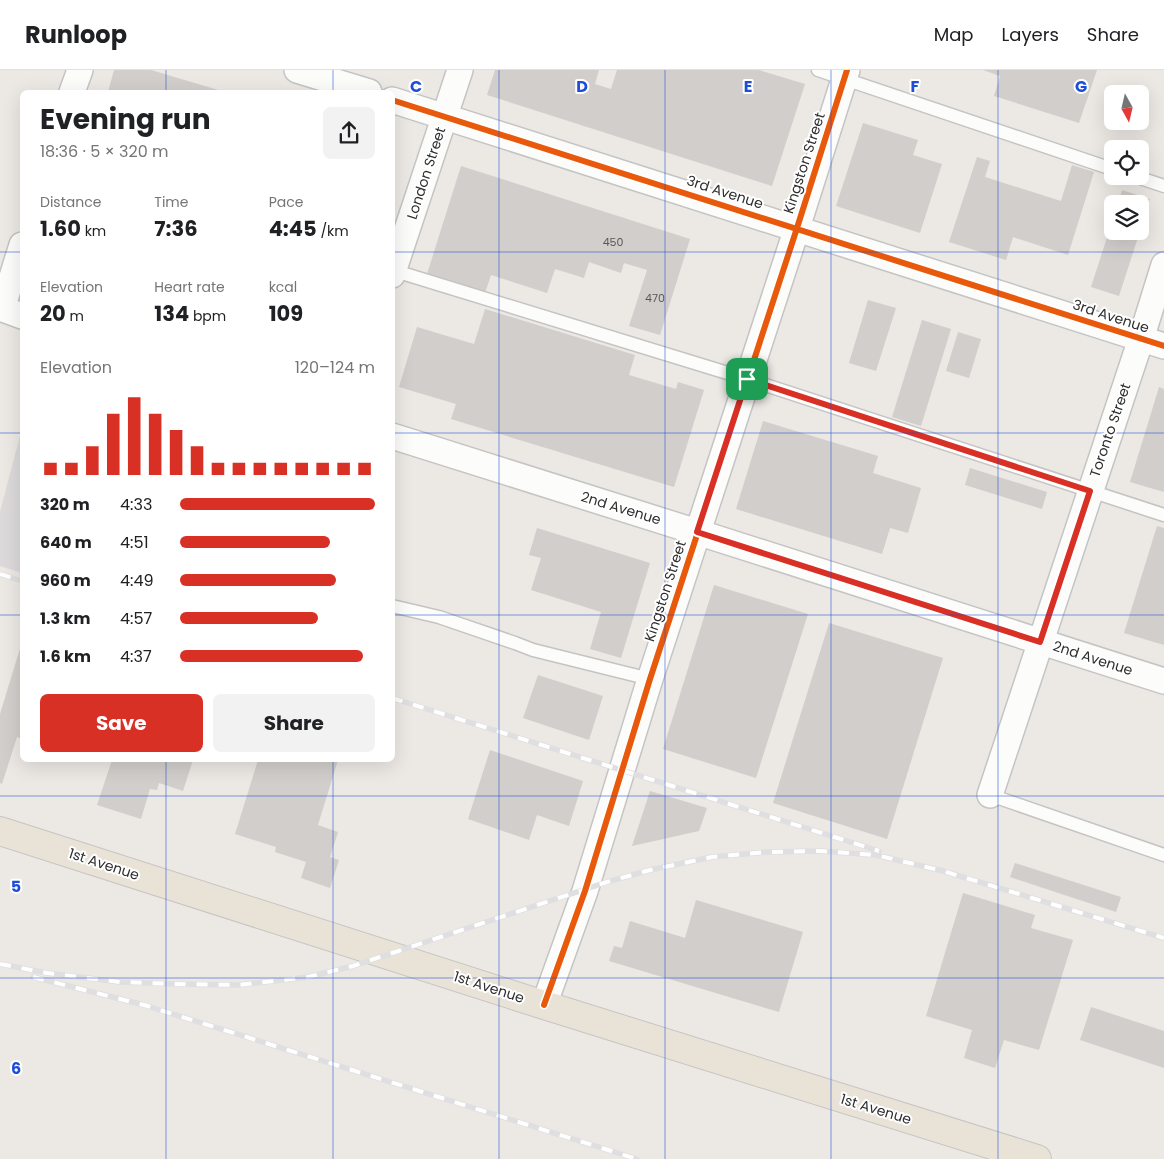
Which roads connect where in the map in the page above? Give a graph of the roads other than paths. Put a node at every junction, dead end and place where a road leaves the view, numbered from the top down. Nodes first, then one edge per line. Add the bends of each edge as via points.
1 (80, 70) edge
2 (297, 70) edge
3 (460, 70) edge
4 (818, 70) edge
5 (846, 74) edge
6 (73, 90) edge
7 (363, 90) edge
8 (395, 101) edge
9 (445, 116) junction
10 (1104, 166) edge
11 (1149, 181) edge
12 (1164, 186) edge
13 (797, 228) junction
14 (20, 255) edge
15 (1164, 265) edge
16 (395, 266) edge
17 (395, 273) edge
18 (8, 311) edge
19 (1141, 339) junction
20 (1164, 346) edge
21 (747, 379) junction
22 (395, 437) edge
23 (1090, 491) junction
24 (1164, 515) edge
25 (697, 532) junction
26 (395, 607) edge
27 (1040, 642) junction
28 (650, 679) junction
29 (1164, 681) edge
30 (990, 795) joint
31 (0, 831) edge
32 (1164, 855) edge
33 (544, 1004) junction
34 (1037, 1159) edge

1 - 6 street
2 - 7 street
3 - 9 street, London Street
4 - 5 lane
5 - 10 lane
5 - 13 street, Kingston Street
8 - 9 street, 3rd Avenue
9 - 13 street, 3rd Avenue
9 - 16 street, London Street
11 - 12 lane
13 - 19 street, 3rd Avenue
13 - 21 street, Kingston Street
14 - 18 street
15 - 19 street, Toronto Street
17 - 21 lane
19 - 20 street, 3rd Avenue
19 - 23 street, Toronto Street
21 - 23 lane
21 - 25 street, Kingston Street
22 - 25 street, 2nd Avenue
23 - 24 lane
23 - 27 street, Toronto Street
25 - 27 street, 2nd Avenue
25 - 28 street, Kingston Street
26 - 28 lane via 439,617 533,650
27 - 29 street, 2nd Avenue
27 - 30 street, Toronto Street
28 - 33 street, Kingston Street via 585,891
30 - 32 lane
31 - 33 highway, 1st Avenue
33 - 34 highway, 1st Avenue

